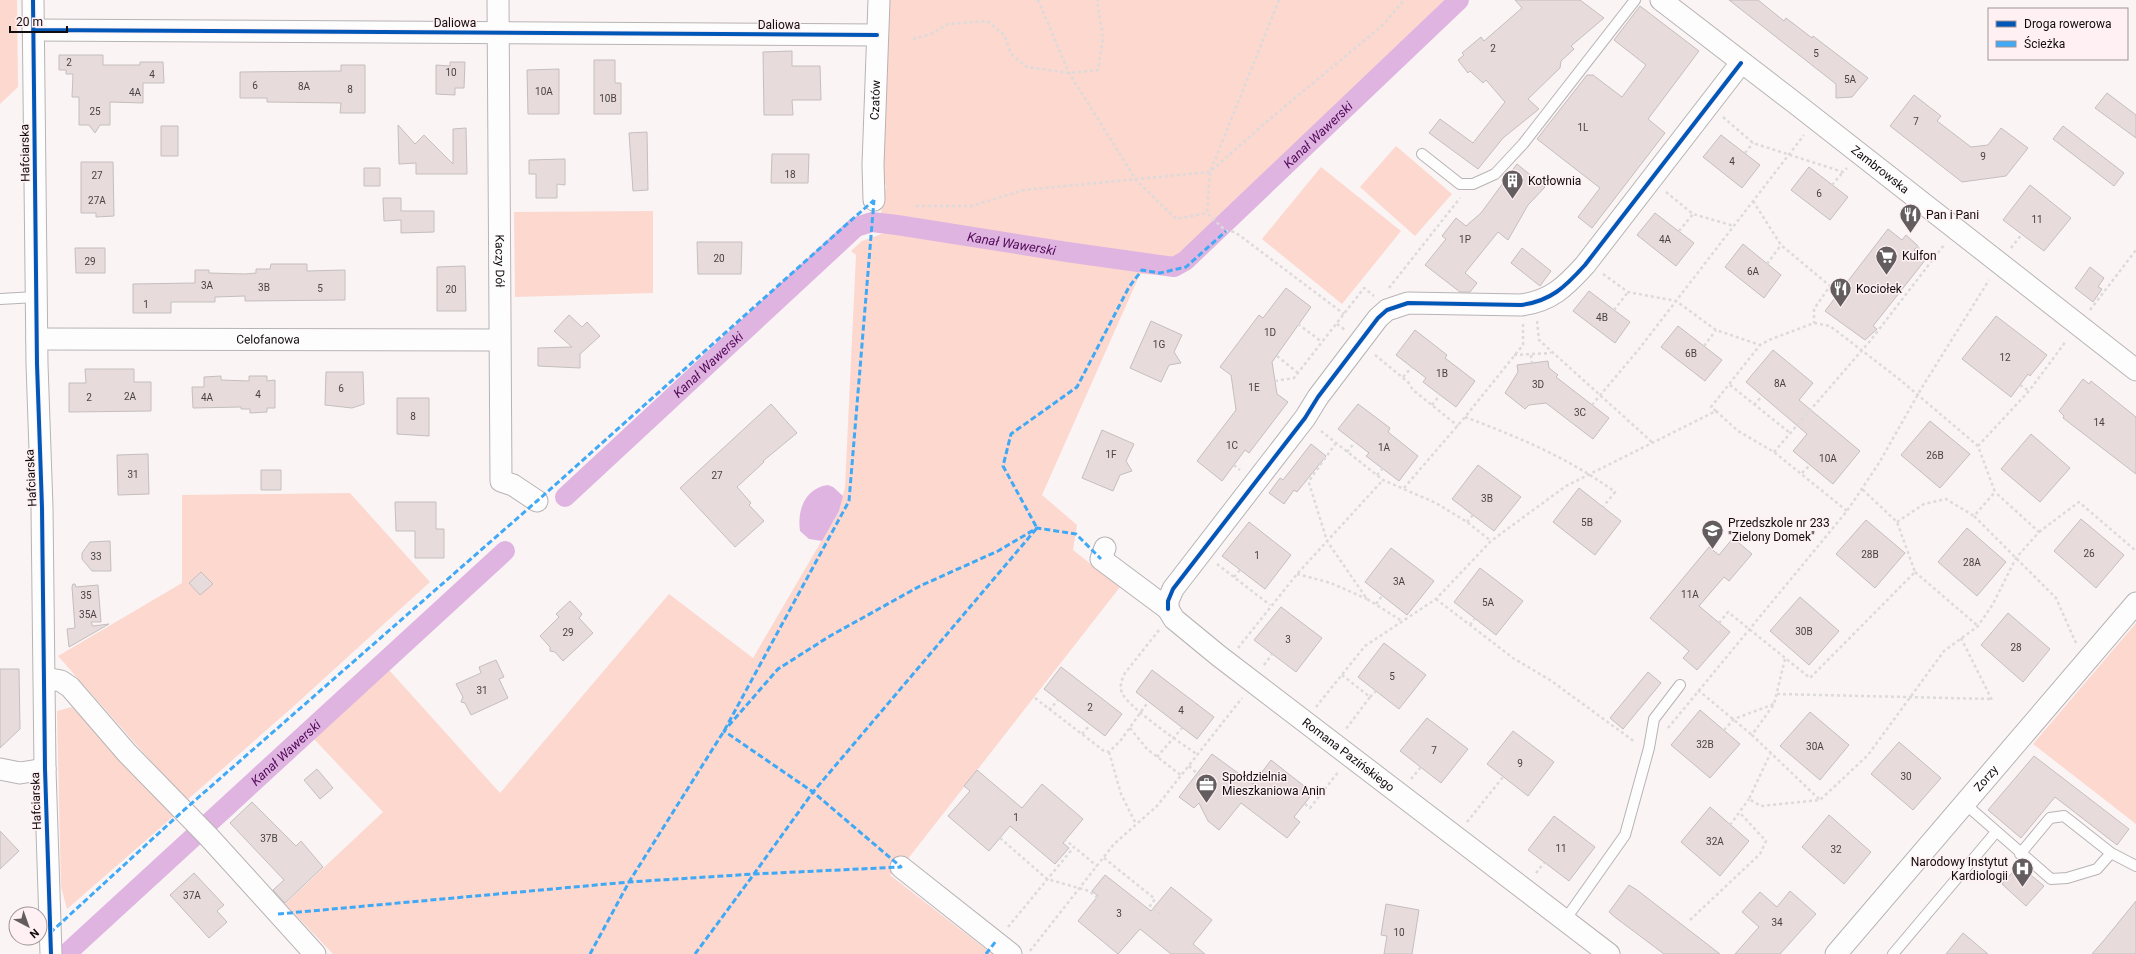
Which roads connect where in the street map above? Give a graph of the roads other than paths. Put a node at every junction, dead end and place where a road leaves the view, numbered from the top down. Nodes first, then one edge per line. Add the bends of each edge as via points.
1 (33, 0) edge
2 (498, 0) edge
3 (879, 0) edge
4 (1636, 0) edge
5 (1661, 0) edge
6 (34, 30) junction
7 (498, 33) junction
8 (877, 35) junction
9 (1741, 63) junction
10 (1422, 154) dead end
11 (874, 200) dead end
12 (36, 297) junction
13 (0, 299) edge
14 (37, 339) junction
15 (500, 340) junction
16 (2136, 370) edge
17 (537, 500) dead end
18 (1105, 548) dead end
19 (2136, 603) edge
20 (1169, 612) junction
21 (45, 678) junction
22 (1680, 685) dead end
23 (0, 769) edge
24 (45, 769) junction
25 (1964, 803) junction
26 (1996, 832) junction
27 (2110, 853) junction
28 (2020, 854) junction
29 (2136, 866) edge
30 (901, 867) dead end
31 (1564, 920) junction
32 (1004, 948) edge
33 (51, 953) edge
34 (315, 954) edge
35 (1610, 954) edge
36 (1836, 954) edge
37 (1893, 954) edge

1 - 6 street, Hafciarska
2 - 7 street, Kaczy Dół
3 - 8 street, Czatów
4 - 10 lane via 1504,167 1486,180 1460,184
5 - 9 street, Zambrowska
6 - 7 street, Daliowa
6 - 12 street, Hafciarska
7 - 8 street, Daliowa
7 - 15 street, Kaczy Dół
8 - 11 street, Czatów
9 - 16 street, Zambrowska
9 - 20 street via 1588,260 1555,294 1538,303 1521,306 1385,304 1378,318 1305,418 1173,589 1168,601
12 - 13 lane
12 - 14 street, Hafciarska
14 - 15 street, Celofanowa
14 - 21 street, Hafciarska
15 - 17 street, Kaczy Dół via 501,481 513,485
18 - 20 street, Romana Pazińskiego via 1102,559
19 - 25 street, Zorzy
20 - 31 street, Romana Pazińskiego via 1227,662
21 - 24 street, Hafciarska
21 - 34 street via 61,681 70,687 127,753 208,836
22 - 31 lane via 1654,719 1649,748 1625,835
23 - 24 street via 20,773
24 - 33 street, Hafciarska
25 - 26 lane
25 - 36 street, Zorzy
26 - 28 lane
26 - 37 lane
27 - 28 lane via 2097,870 2058,880 2051,879
27 - 28 lane via 2064,816 2058,816 2050,818
27 - 29 lane
30 - 32 street
31 - 35 street, Romana Pazińskiego

